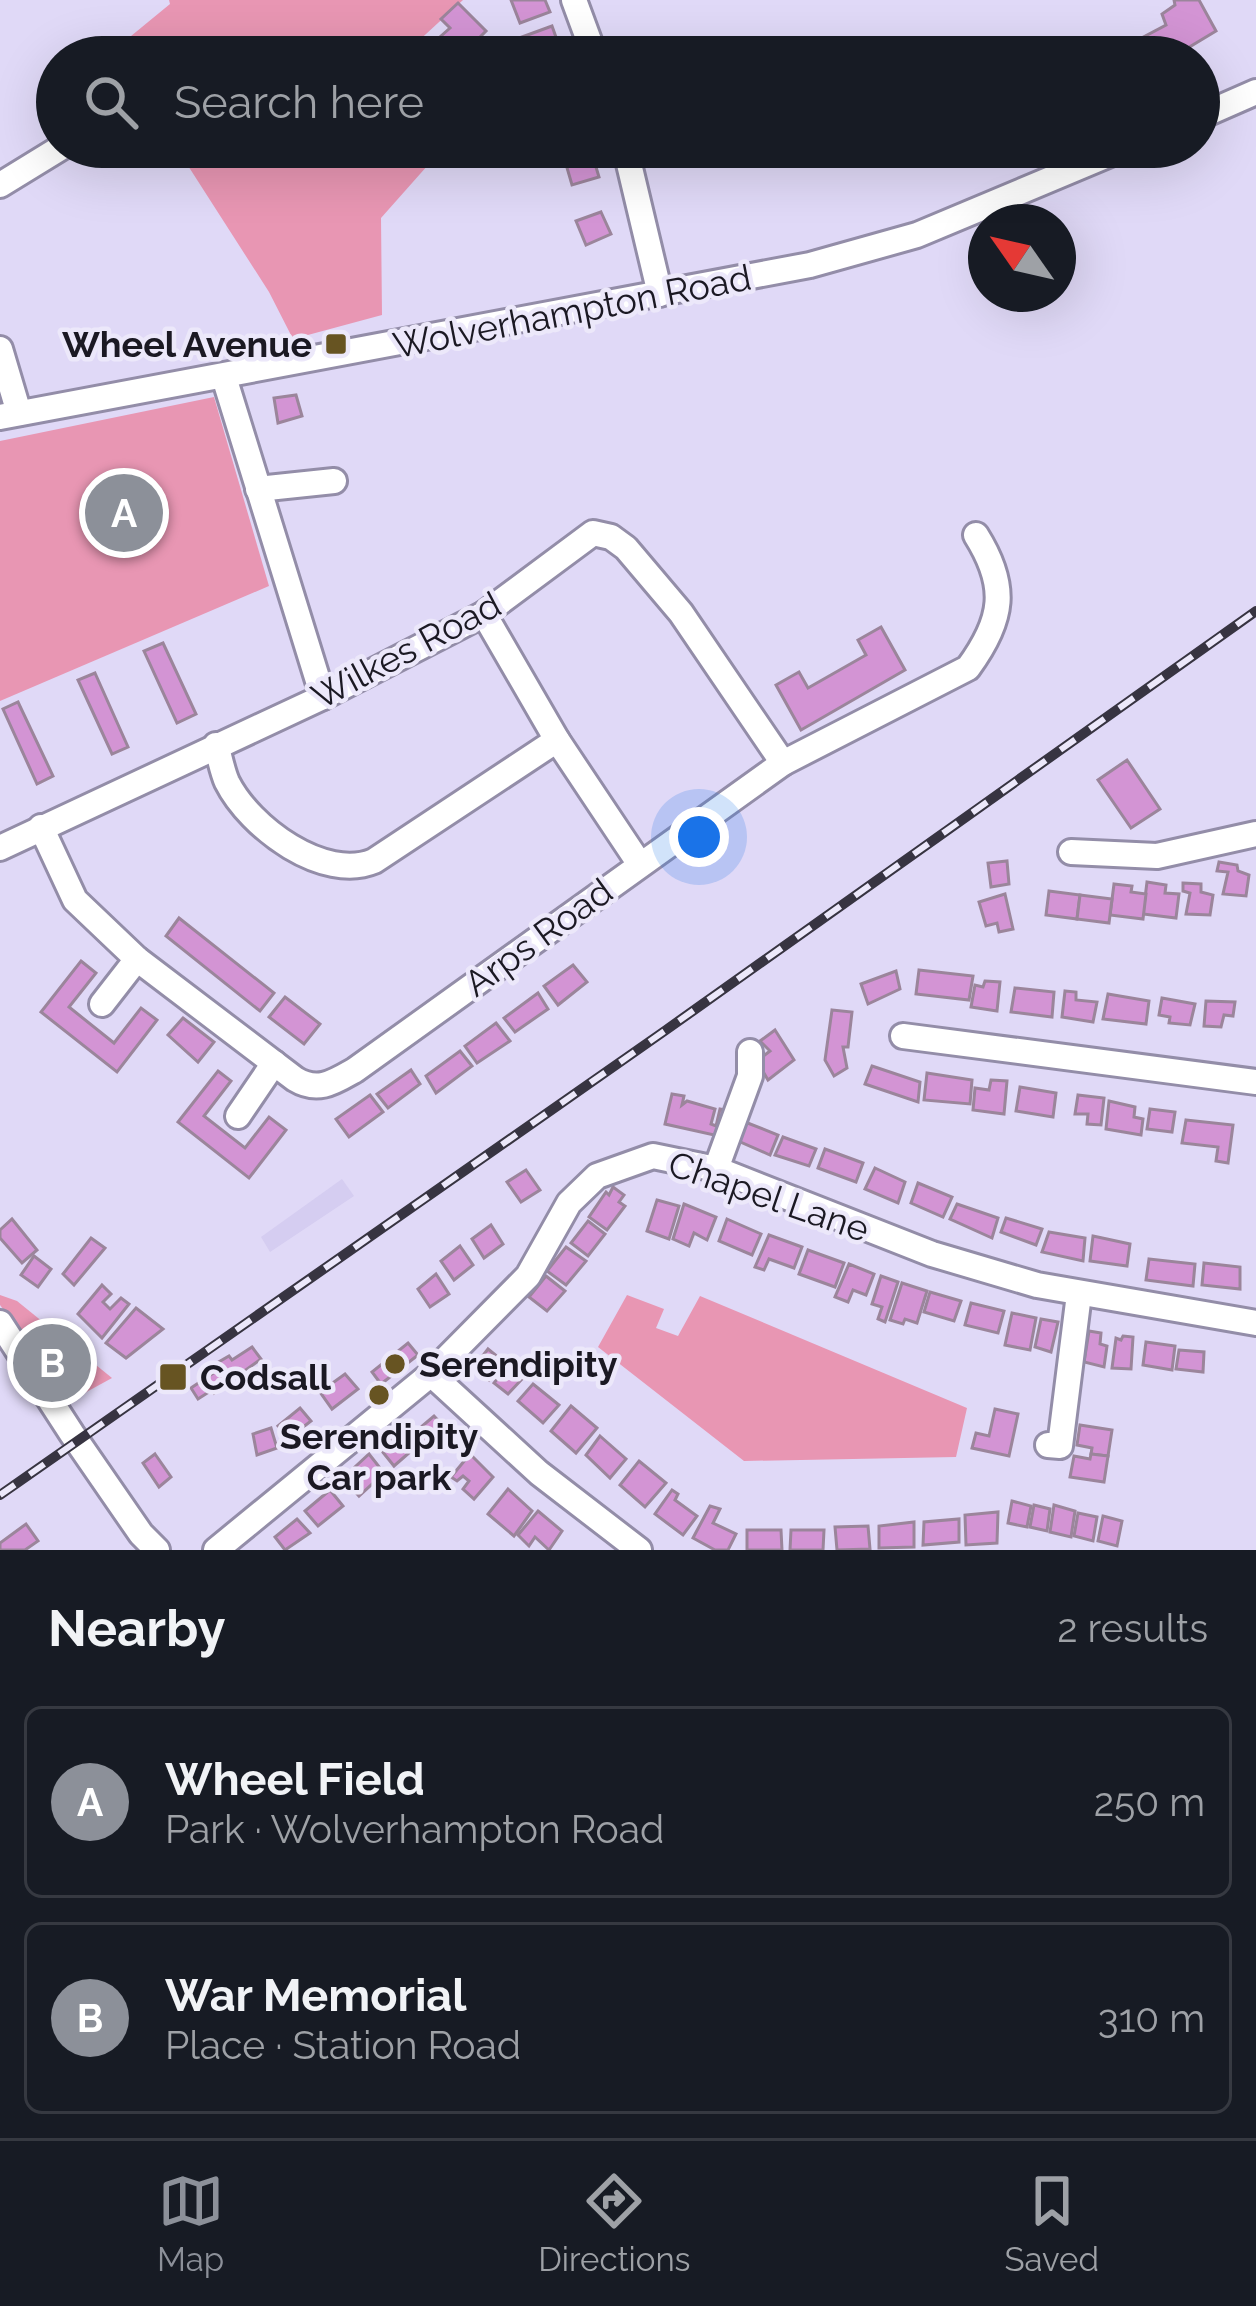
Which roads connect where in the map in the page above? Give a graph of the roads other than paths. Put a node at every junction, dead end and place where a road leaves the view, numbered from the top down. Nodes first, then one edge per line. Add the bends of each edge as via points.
1 (574, 0) edge
2 (588, 36) edge
3 (1256, 92) edge
4 (1220, 108) edge
5 (36, 163) edge
6 (630, 168) edge
7 (1077, 168) edge
8 (0, 184) edge
9 (660, 294) junction
10 (0, 349) edge
11 (224, 377) junction
12 (10, 415) edge
13 (334, 482) dead end
14 (258, 489) junction
15 (976, 535) dead end
16 (484, 614) junction
17 (323, 697) junction
18 (556, 740) junction
19 (216, 746) junction
20 (783, 763) junction
21 (41, 827) junction
22 (1256, 834) edge
23 (0, 848) edge
24 (1071, 852) dead end
25 (639, 862) junction
26 (137, 959) junction
27 (102, 1004) dead end
28 (903, 1036) dead end
29 (750, 1052) dead end
30 (274, 1063) junction
31 (1256, 1082) edge
32 (238, 1116) dead end
33 (716, 1169) junction
34 (1079, 1294) junction
35 (0, 1323) edge
36 (1256, 1323) edge
37 (431, 1374) junction
38 (1048, 1445) dead end
39 (157, 1550) edge
40 (216, 1550) edge
41 (639, 1550) edge

1 - 2 street
3 - 4 street
5 - 8 street
6 - 9 street
7 - 9 street, Wolverhampton Road via 917,235
9 - 11 street, Wolverhampton Road
10 - 12 street
11 - 12 street, Wolverhampton Road
11 - 14 street
13 - 14 street
14 - 17 street
15 - 20 street, Arps Road via 1001,592 986,644 968,668
16 - 17 street, Wilkes Road
16 - 18 street
16 - 20 street, Wilkes Road via 585,537 611,537 681,613
17 - 19 street, Wilkes Road
18 - 19 street via 353,870 271,836 228,784
18 - 25 street
19 - 21 street, Wilkes Road
20 - 25 street, Arps Road
21 - 23 street, Wilkes Road
21 - 26 street, Arps Road via 75,900
22 - 24 street via 1157,856
25 - 30 street, Arps Road via 327,1086 305,1085
26 - 27 street
26 - 30 street, Arps Road
28 - 31 street
29 - 33 street via 750,1076
30 - 32 street
33 - 34 street, Chapel Lane via 932,1254
33 - 37 street, Chapel Lane via 652,1156 597,1176 569,1203 528,1276
34 - 36 street, Chapel Lane
34 - 38 street via 1060,1446
35 - 39 street
37 - 40 street, Chapel Lane
37 - 41 street via 539,1474

